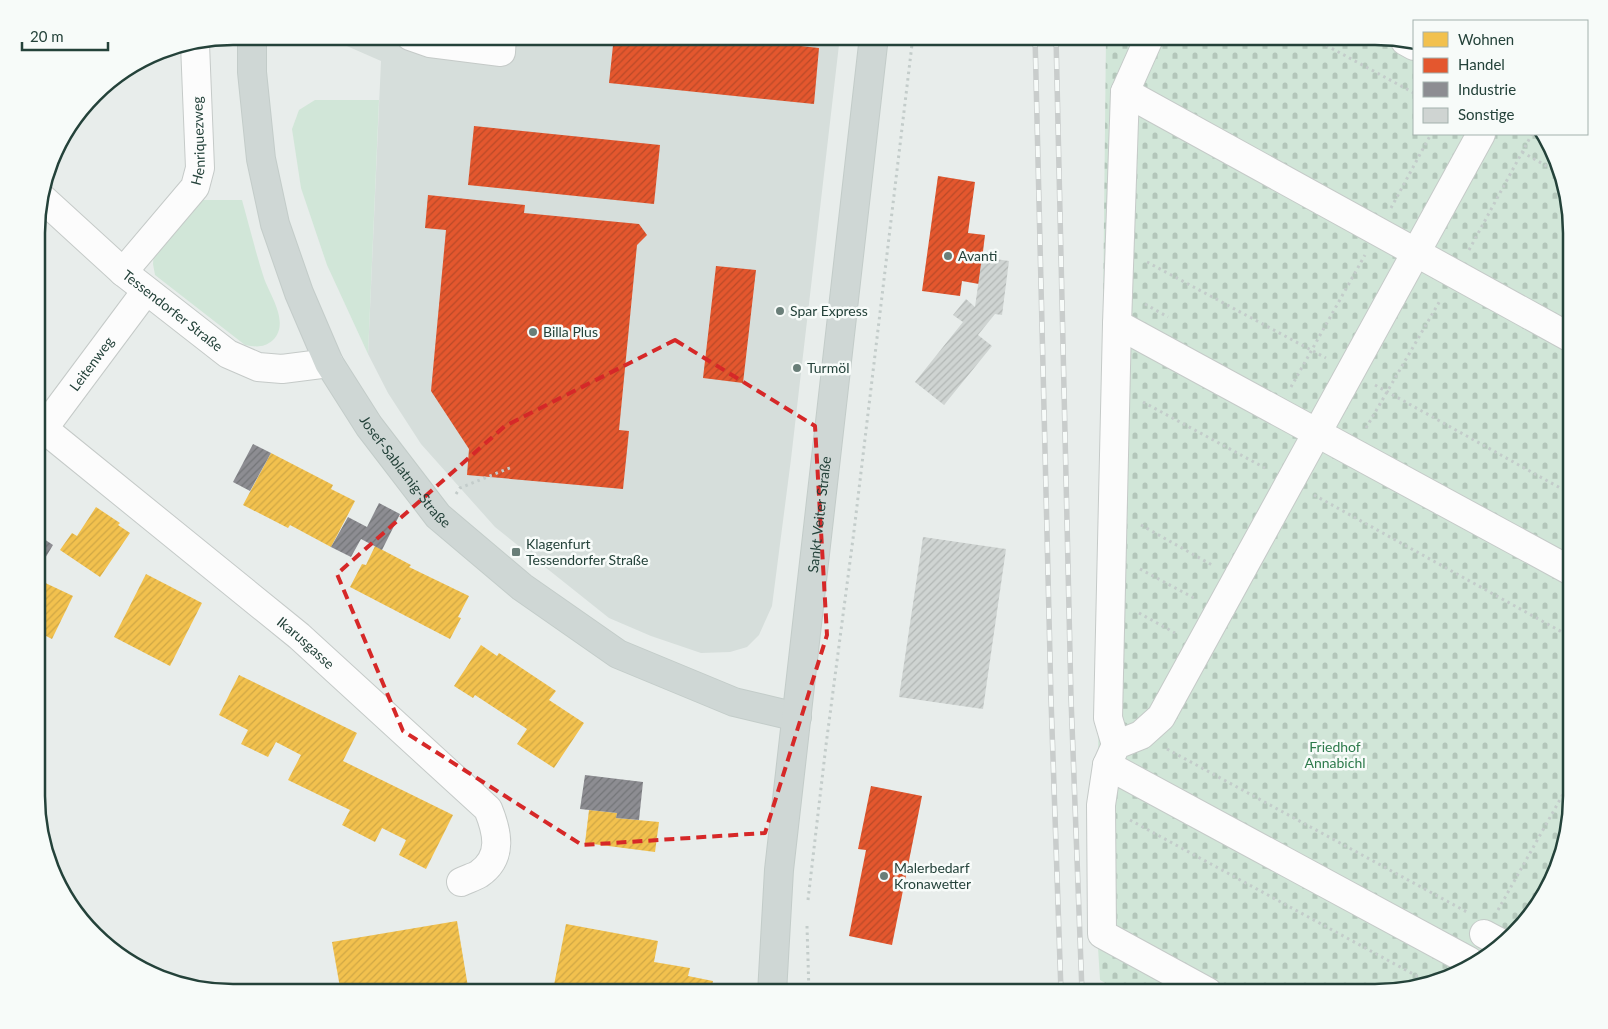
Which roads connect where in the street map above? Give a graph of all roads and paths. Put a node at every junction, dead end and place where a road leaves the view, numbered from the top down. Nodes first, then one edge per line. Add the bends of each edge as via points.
1 (252, 45) edge
2 (446, 45) edge
3 (501, 45) edge
4 (873, 45) edge
5 (913, 45) edge
6 (1146, 45) edge
7 (1325, 45) edge
8 (195, 49) edge
9 (1126, 92) junction
10 (1413, 93) edge
11 (1430, 135) edge
12 (1480, 135) edge
13 (1522, 152) dead end
14 (1552, 169) edge
15 (48, 203) edge
16 (1378, 231) junction
17 (1417, 253) junction
18 (123, 272) junction
19 (146, 291) junction
20 (1117, 324) junction
21 (1563, 334) edge
22 (329, 363) junction
23 (1116, 387) junction
24 (1278, 412) junction
25 (45, 428) edge
26 (1317, 433) junction
27 (45, 436) edge
28 (512, 467) dead end
29 (1290, 481) junction
30 (1113, 509) junction
31 (438, 516) junction
32 (1112, 554) junction
33 (1563, 566) edge
34 (1236, 578) junction
35 (1111, 597) junction
36 (1219, 612) junction
37 (1563, 633) edge
38 (1200, 646) junction
39 (796, 717) junction
40 (1141, 736) junction
41 (1112, 755) junction
42 (1563, 795) edge
43 (1102, 805) junction
44 (461, 882) dead end
45 (807, 908) dead end
46 (806, 917) dead end
47 (1491, 933) edge
48 (1467, 960) edge
49 (1421, 978) edge
50 (772, 984) edge
51 (809, 984) edge
52 (1193, 984) edge

1 - 22 main road, Josef-Sablatnig-Straße via 261,159 275,224 299,293
2 - 3 street via 501,52
4 - 39 main road, Sankt Veiter Straße
5 - 45 path
6 - 9 street
7 - 10 path
8 - 18 street, Henriquezweg via 200,168 195,186
9 - 16 street
9 - 20 street
11 - 16 path
12 - 17 street
13 - 14 path
15 - 18 street, Tessendorfer Straße
16 - 17 street
16 - 24 path
17 - 21 street
17 - 26 street
18 - 19 street, Tessendorfer Straße
19 - 22 street, Tessendorfer Straße via 228,354 258,367 282,369
19 - 25 street, Leitenweg
20 - 23 street
20 - 24 street
22 - 31 main road, Josef-Sablatnig-Straße via 369,426
23 - 29 path
23 - 30 street
24 - 26 street
26 - 29 street
26 - 33 street
27 - 44 street, Ikarusgasse via 299,636 488,809 496,828 497,846 480,873
28 - 31 path via 460,488
29 - 34 street
29 - 37 path
30 - 32 street
30 - 34 path
31 - 39 main road, Josef-Sablatnig-Straße via 522,587 618,654 734,702
32 - 35 street
32 - 36 path
34 - 36 street
35 - 38 path
35 - 41 street via 1108,718
36 - 38 street
38 - 40 street via 1161,717
39 - 50 main road, Sankt Veiter Straße via 779,870
40 - 41 street
40 - 47 path
41 - 43 street
41 - 48 street
42 - 47 path
43 - 49 path
43 - 52 street via 1102,934
46 - 51 path

